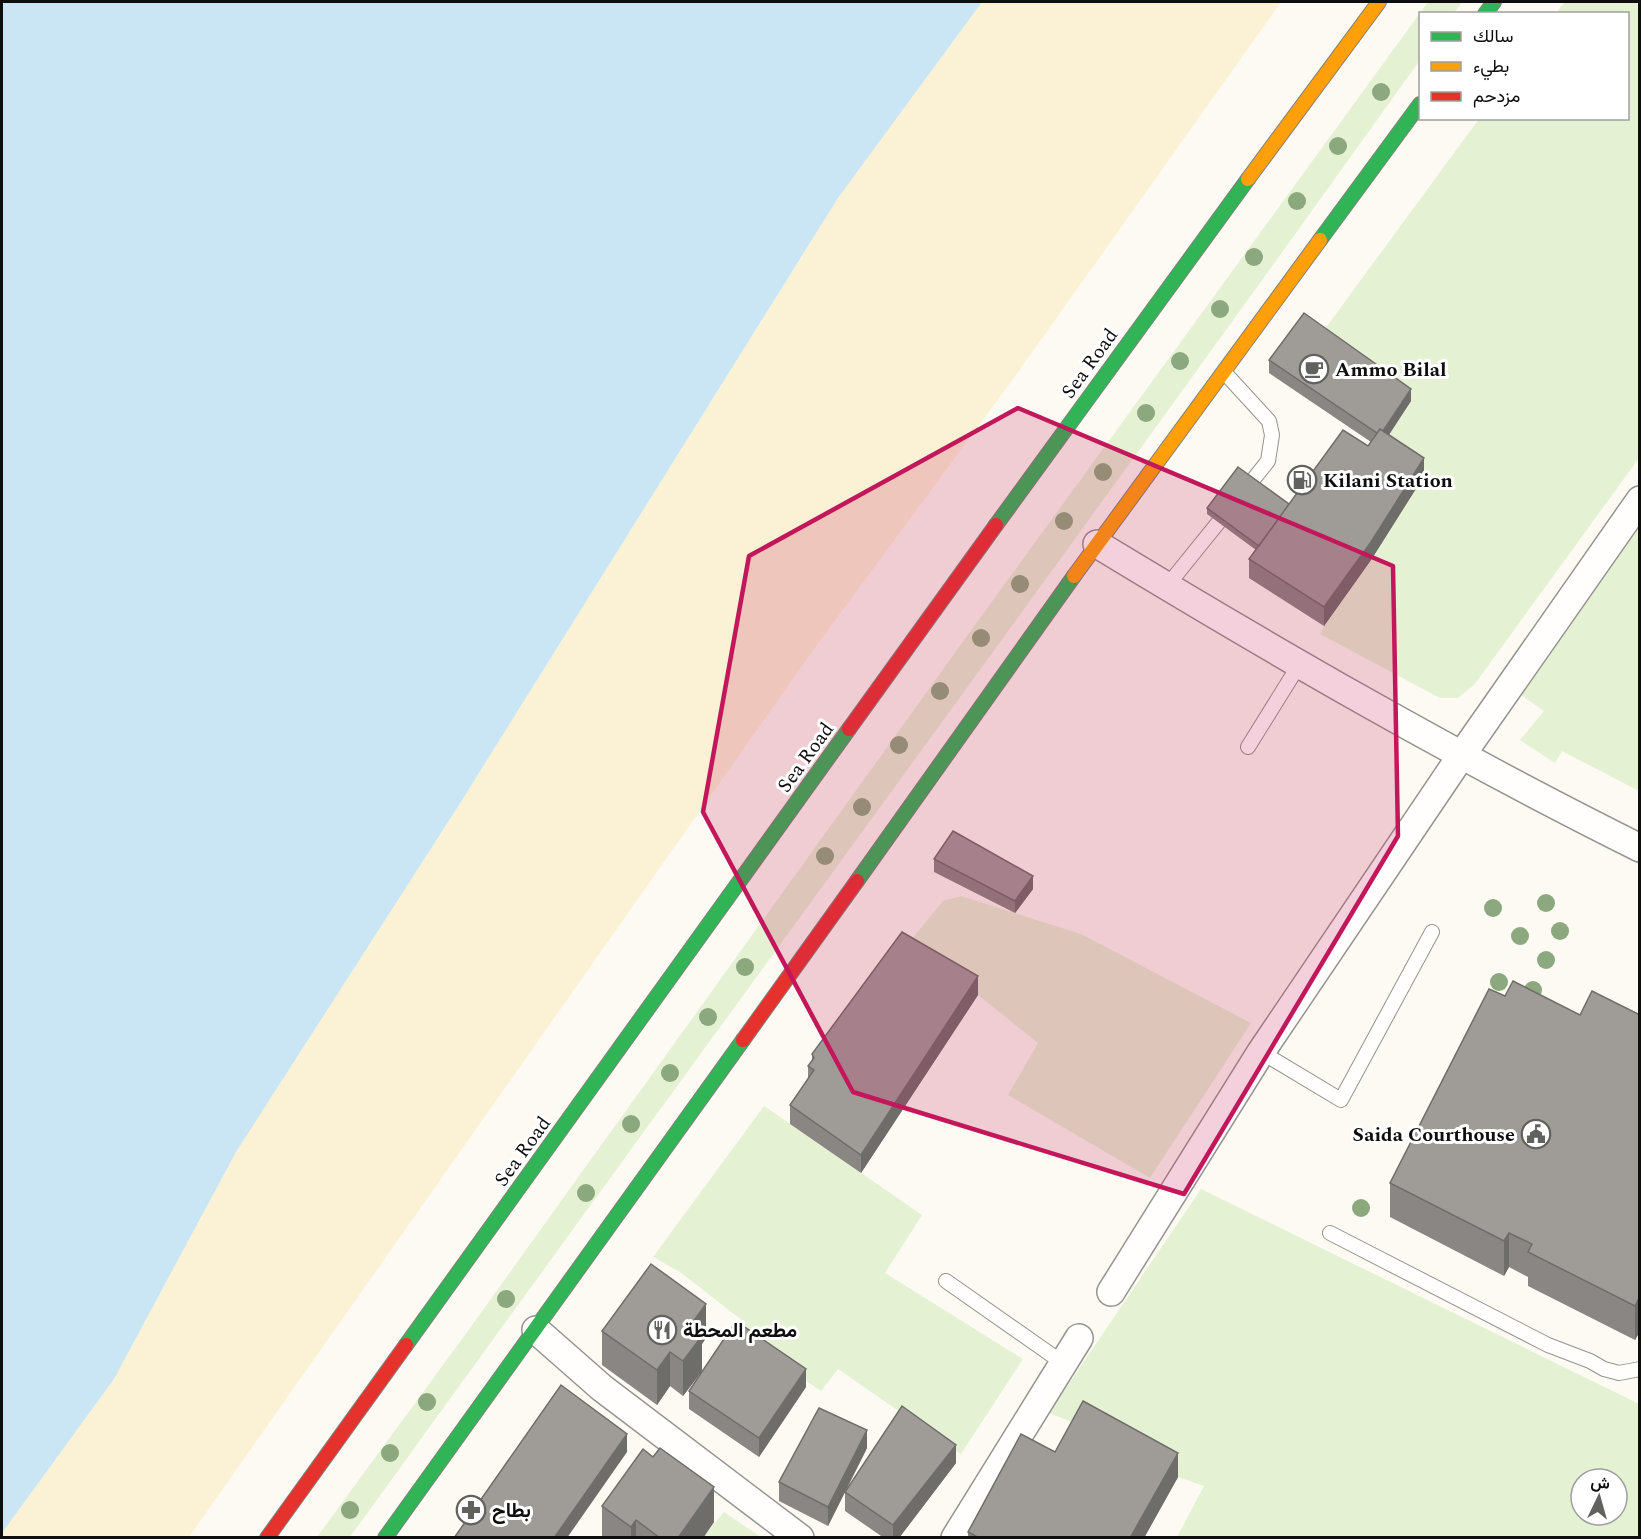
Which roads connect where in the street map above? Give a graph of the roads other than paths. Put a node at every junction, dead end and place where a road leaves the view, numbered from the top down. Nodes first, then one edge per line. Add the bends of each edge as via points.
1 (1378, 2) edge
2 (1419, 105) edge
3 (1224, 371) junction
4 (1640, 500) edge
5 (1097, 544) junction
6 (1167, 586) junction
7 (1299, 665) junction
8 (1248, 747) dead end
9 (1461, 756) junction
10 (1640, 848) edge
11 (1432, 932) dead end
12 (1261, 1052) junction
13 (1330, 1233) dead end
14 (946, 1281) dead end
15 (1111, 1292) dead end
16 (536, 1330) junction
17 (1079, 1338) dead end
18 (1063, 1363) junction
19 (1640, 1369) edge
20 (267, 1538) edge
21 (385, 1538) edge
22 (800, 1538) edge
23 (955, 1538) edge

1 - 20 highway, Sea Road via 1157,301
2 - 3 highway
3 - 5 highway
3 - 6 lane via 1269,421 1272,435 1268,461
4 - 9 street
5 - 6 street
5 - 16 highway
6 - 7 street
7 - 8 lane
7 - 9 street
9 - 10 street
9 - 12 street
11 - 12 lane via 1341,1100
12 - 15 street
13 - 19 lane via 1548,1345 1604,1369
14 - 18 lane
16 - 21 highway
16 - 22 street via 602,1388
17 - 18 street
18 - 23 street

